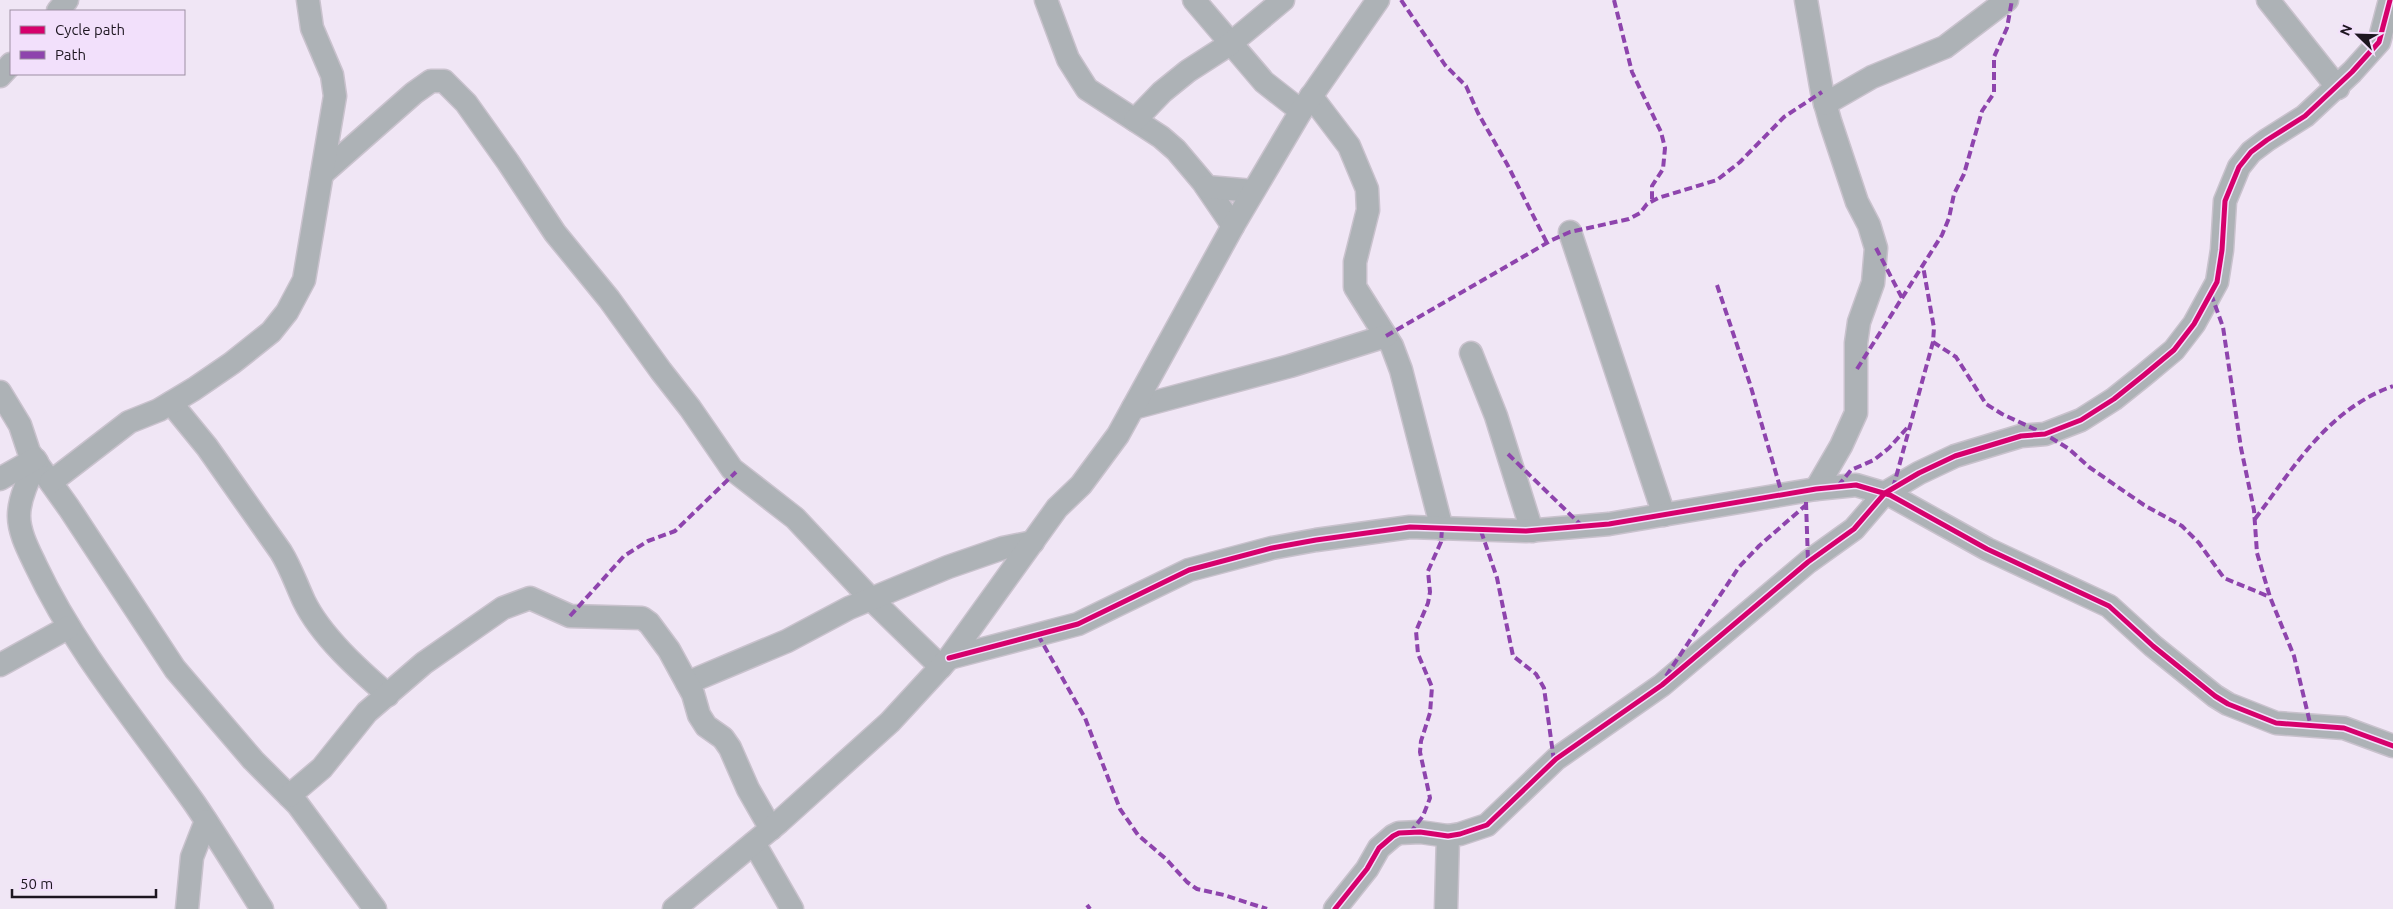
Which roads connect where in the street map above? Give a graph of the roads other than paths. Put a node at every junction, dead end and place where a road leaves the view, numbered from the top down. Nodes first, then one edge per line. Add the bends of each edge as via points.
1 (67, 0) edge
2 (308, 0) edge
3 (1046, 0) edge
4 (1194, 0) edge
5 (1283, 0) edge
6 (1378, 0) edge
7 (1806, 0) edge
8 (2006, 0) edge
9 (2268, 0) edge
10 (2390, 0) edge
11 (59, 10) edge
12 (1230, 44) junction
13 (10, 65) edge
14 (0, 76) edge
15 (2338, 88) junction
16 (1306, 104) junction
17 (1825, 104) junction
18 (1135, 120) junction
19 (322, 174) junction
20 (1207, 187) junction
21 (1253, 191) junction
22 (1233, 226) junction
23 (1570, 232) dead end
24 (1386, 336) junction
25 (1471, 353) dead end
26 (0, 392) edge
27 (171, 403) junction
28 (1133, 408) junction
29 (36, 461) junction
30 (0, 479) edge
31 (51, 482) junction
32 (1816, 489) junction
33 (1885, 493) junction
34 (1664, 515) junction
35 (1442, 529) junction
36 (1532, 531) junction
37 (1033, 542) junction
38 (871, 599) junction
39 (69, 627) junction
40 (945, 663) junction
41 (0, 665) edge
42 (687, 683) junction
43 (388, 695) junction
44 (2393, 746) edge
45 (289, 796) junction
46 (206, 821) junction
47 (762, 836) junction
48 (1448, 836) junction
49 (187, 909) edge
50 (262, 909) edge
51 (375, 909) edge
52 (674, 909) edge
53 (792, 909) edge
54 (1336, 909) edge
55 (1446, 909) edge

1 - 11 street
2 - 19 street via 312,28 332,75 335,96
3 - 18 street via 1078,78 1095,96
4 - 12 street
5 - 12 street
6 - 16 street
7 - 17 street
8 - 17 street via 1945,47 1872,77
9 - 15 street
10 - 15 street via 2379,42
12 - 16 street via 1264,82
12 - 18 street via 1162,92
13 - 14 street
15 - 33 street via 2305,116 2251,152 2239,167 2225,201 2217,282 2194,324 2174,350 2114,399 2081,420 2045,434 2021,436 1956,456
16 - 21 street
16 - 24 street via 1350,146 1367,189 1368,210 1355,262 1355,287
17 - 32 street via 1851,185 1869,225 1876,248 1876,265 1856,343 1856,413
18 - 20 street via 1176,150
19 - 27 street via 304,280 287,312 271,332
19 - 38 street via 414,92 431,80 444,81 466,103 555,233 609,299 732,469 795,518
20 - 21 street
20 - 22 street
21 - 22 street
22 - 28 street
23 - 34 street
24 - 28 street via 1290,366
24 - 35 street via 1401,370
25 - 36 street via 1496,416
26 - 29 street via 20,424 29,452
27 - 31 street via 129,422
27 - 43 street via 207,447 281,552 304,602 354,666
28 - 37 street via 1118,435 1081,485 1057,508
29 - 30 street
29 - 31 street
29 - 39 street via 19,515 21,527 41,576
31 - 45 street via 175,669 253,760
32 - 33 street via 1856,485
32 - 34 street
33 - 44 street via 1987,549 2109,606 2153,646 2228,704 2276,723 2344,728
33 - 48 street via 1854,528 1808,562 1662,684 1556,759 1487,825
34 - 36 street
35 - 36 street
35 - 40 street via 1410,527 1316,540 1189,570 1078,624
37 - 38 street via 948,566
37 - 40 street
38 - 40 street
38 - 42 street via 787,641
39 - 41 street
39 - 46 street via 96,670
40 - 47 street via 890,722
42 - 43 street via 669,650 642,618 570,616 530,598 503,608 473,627
42 - 47 street via 706,726 723,738
43 - 45 street via 367,712 322,768
45 - 51 street
46 - 49 street via 192,857
46 - 50 street
47 - 52 street
47 - 53 street
48 - 54 street via 1400,833 1387,840
48 - 55 street

